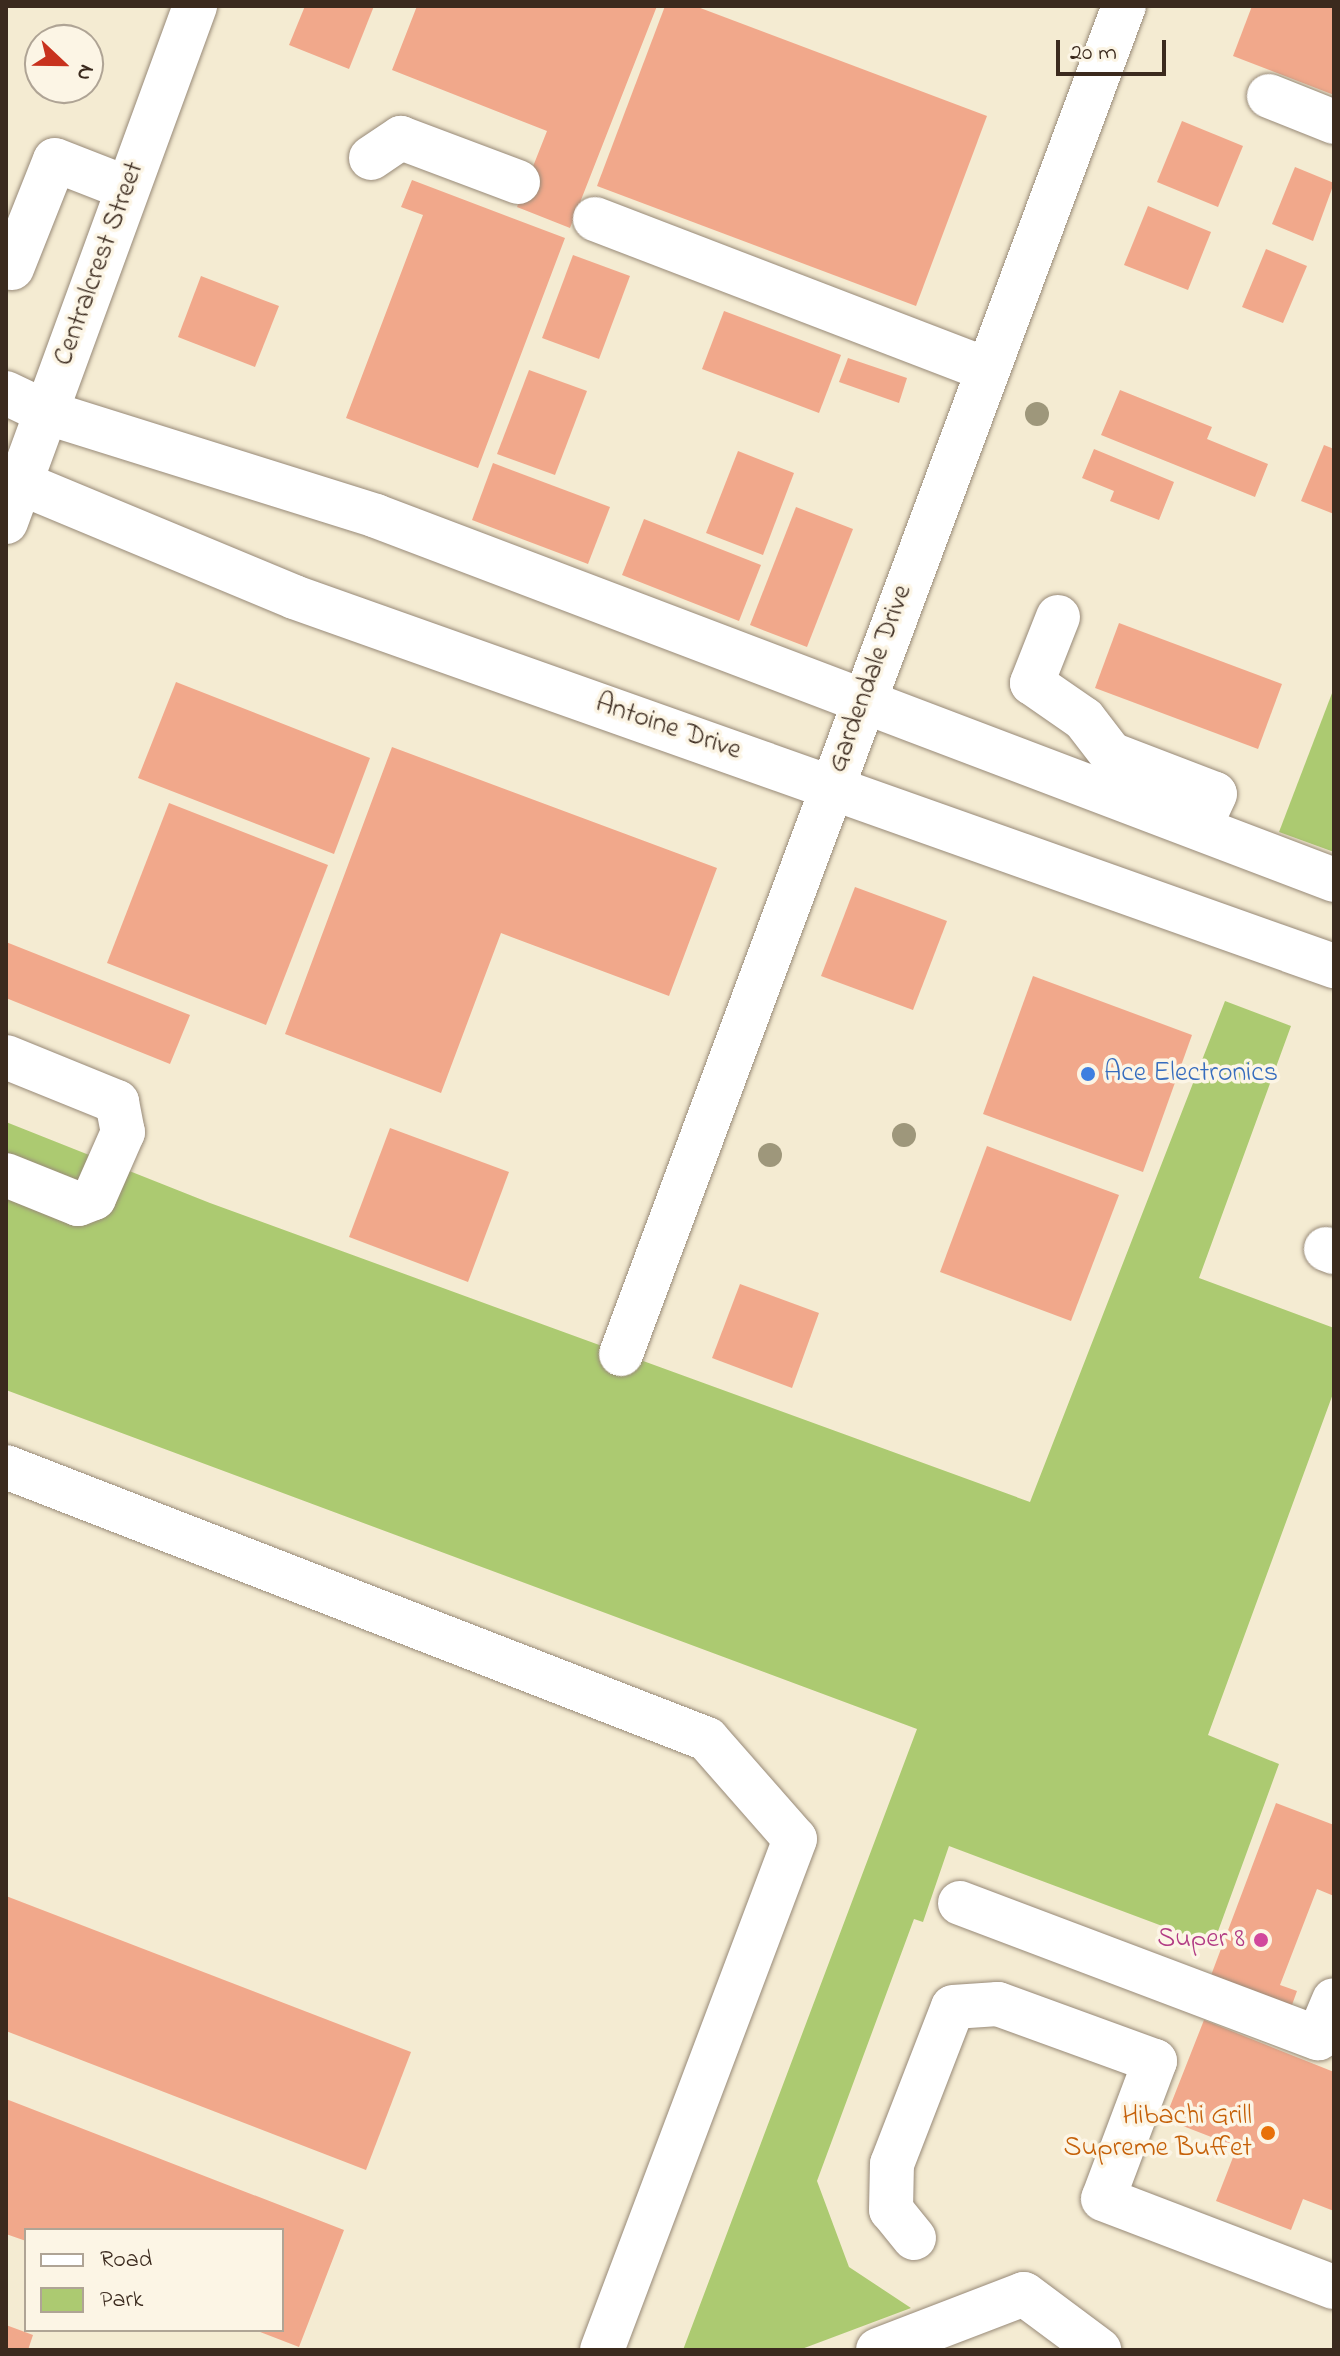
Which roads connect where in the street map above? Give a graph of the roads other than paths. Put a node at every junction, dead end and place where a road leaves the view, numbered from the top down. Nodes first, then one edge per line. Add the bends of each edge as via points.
1 (195, 6) edge
2 (1124, 6) edge
3 (1269, 96) dead end
4 (1334, 122) edge
5 (371, 158) dead end
6 (518, 182) dead end
7 (127, 188) junction
8 (595, 219) dead end
9 (12, 268) dead end
10 (985, 369) junction
11 (6, 393) edge
12 (48, 413) junction
13 (11, 494) edge
14 (1058, 617) dead end
15 (864, 699) junction
16 (1103, 769) junction
17 (832, 785) junction
18 (1334, 880) edge
19 (1334, 966) edge
20 (6, 1057) edge
21 (6, 1175) edge
22 (621, 1354) dead end
23 (6, 1467) edge
24 (960, 1903) dead end
25 (1334, 2000) edge
26 (914, 2238) dead end
27 (1334, 2287) edge
28 (950, 2337) edge
29 (602, 2350) edge
30 (878, 2350) edge
31 (1099, 2350) edge

1 - 7 main road, Centralcrest Street
2 - 10 main road, Gardendale Drive
3 - 4 main road
5 - 6 main road via 401,138
7 - 9 main road via 55,160
7 - 12 main road, Centralcrest Street
8 - 10 main road
10 - 15 main road, Gardendale Drive
11 - 12 main road
12 - 13 main road, Centralcrest Street
12 - 15 main road via 376,516
13 - 17 main road, Antoine Drive
14 - 16 main road via 1032,683 1084,719
15 - 16 main road
15 - 17 main road, Gardendale Drive
16 - 18 main road via 1201,824
17 - 19 main road, Antoine Drive
17 - 22 main road, Gardendale Drive
20 - 21 main road via 117,1102 123,1132 94,1198 78,1204
23 - 29 main road via 707,1739 795,1839
24 - 25 main road via 1318,2038
26 - 27 main road via 891,2210 892,2164 953,2007 998,2004 1155,2061 1103,2199
28 - 30 main road
28 - 31 main road via 1024,2294

